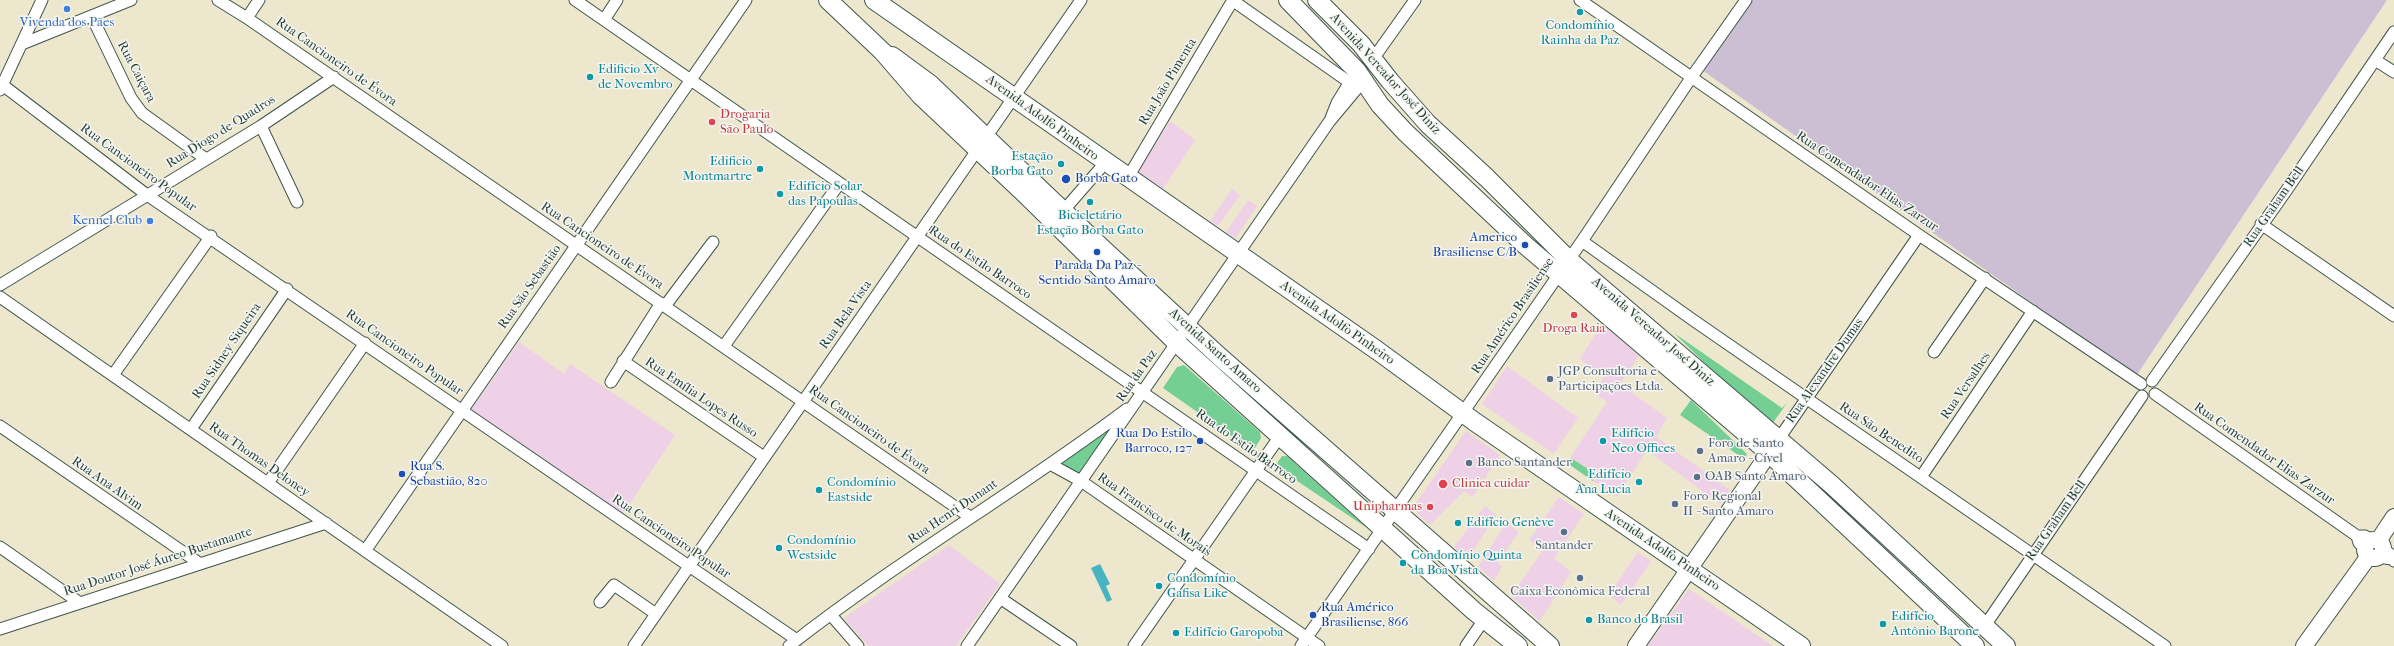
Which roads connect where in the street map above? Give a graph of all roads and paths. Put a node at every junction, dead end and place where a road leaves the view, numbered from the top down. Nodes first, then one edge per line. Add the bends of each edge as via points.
1 (42, 0) edge
2 (131, 0) edge
3 (218, 0) edge
4 (259, 0) edge
5 (575, 0) edge
6 (617, 0) edge
7 (746, 0) edge
8 (828, 0) edge
9 (874, 0) edge
10 (1081, 0) edge
11 (1233, 0) edge
12 (1288, 0) edge
13 (1317, 0) edge
14 (1415, 0) edge
15 (1580, 0) edge
16 (1746, 0) edge
17 (92, 17) junction
18 (247, 18) junction
19 (604, 20) junction
20 (2394, 32) edge
21 (22, 44) junction
22 (1373, 59) junction
23 (2375, 60) junction
24 (2394, 72) edge
25 (334, 77) junction
26 (1357, 78) junction
27 (1691, 78) junction
28 (690, 79) junction
29 (1, 86) edge
30 (1015, 98) junction
31 (261, 126) junction
32 (982, 143) junction
33 (206, 159) junction
34 (1105, 163) junction
35 (1128, 179) junction
36 (839, 184) junction
37 (147, 195) junction
38 (297, 202) dead end
39 (1064, 210) junction
40 (2261, 224) junction
41 (1919, 235) junction
42 (211, 236) junction
43 (917, 237) junction
44 (1582, 241) junction
45 (713, 242) dead end
46 (576, 246) junction
47 (1239, 255) junction
48 (1569, 260) junction
49 (1558, 275) junction
50 (1985, 278) junction
51 (0, 285) edge
52 (287, 289) junction
53 (0, 297) edge
54 (663, 304) junction
55 (2033, 311) junction
56 (2394, 316) edge
57 (1188, 327) junction
58 (365, 343) junction
59 (1177, 343) junction
60 (724, 346) junction
61 (1934, 352) dead end
62 (623, 361) junction
63 (113, 375) junction
64 (2152, 381) junction
65 (611, 382) dead end
66 (2141, 384) junction
67 (1143, 392) junction
68 (2155, 394) junction
69 (2142, 396) junction
70 (1807, 399) junction
71 (803, 402) junction
72 (1135, 403) junction
73 (462, 410) junction
74 (1463, 414) junction
75 (1292, 420) junction
76 (0, 426) edge
77 (190, 430) junction
78 (1280, 436) junction
79 (1774, 447) junction
80 (764, 458) junction
81 (1050, 464) junction
82 (1255, 471) junction
83 (1921, 477) junction
84 (1081, 481) junction
85 (268, 483) junction
86 (1395, 511) junction
87 (970, 517) junction
88 (2394, 517) edge
89 (326, 523) junction
90 (1382, 529) junction
91 (0, 547) edge
92 (1368, 548) junction
93 (2376, 550) edge
94 (365, 551) junction
95 (2032, 555) junction
96 (1193, 559) junction
97 (199, 563) junction
98 (689, 566) junction
99 (1689, 569) junction
100 (1000, 598) junction
101 (600, 602) dead end
102 (80, 603) junction
103 (656, 614) junction
104 (831, 615) junction
105 (1485, 618) junction
106 (1984, 627) junction
107 (0, 629) edge
108 (1304, 642) edge
109 (793, 643) edge
110 (1972, 645) edge
111 (502, 646) edge
112 (634, 646) edge
113 (858, 646) edge
114 (967, 646) edge
115 (1071, 646) edge
116 (1134, 646) edge
117 (1319, 646) edge
118 (1466, 646) edge
119 (1518, 646) edge
120 (1550, 646) edge
121 (1636, 646) edge
122 (1801, 646) edge
123 (2006, 646) edge
124 (2165, 646) edge
125 (2304, 646) edge

1 - 21 street
2 - 17 street
3 - 18 street, Rua Cancioneiro de Évora
4 - 18 street
5 - 19 street, Rua do Estilo Barroco
6 - 19 street
7 - 28 street, Rua São Sebastião
8 - 32 main road, Avenida Santo Amaro via 884,52 906,81
9 - 30 main road, Avenida Adolfo Pinheiro
10 - 30 street, Rua Bela Vista
11 - 26 street
11 - 35 street, Rua João Pimenta
12 - 26 main road, Avenida Vereador José Diniz
13 - 22 main road, Avenida Vereador José Diniz
14 - 22 street
15 - 27 street, Rua Comendador Elias Zarzur
16 - 27 street, Rua Américo Brasiliense
17 - 21 street
17 - 33 street, Rua Caiçara via 142,113
18 - 25 street, Rua Cancioneiro de Évora
19 - 28 street, Rua do Estilo Barroco
20 - 23 street, Rua Graham Bell
21 - 29 street
22 - 48 main road, Avenida Vereador José Diniz via 1428,124 1487,178
23 - 24 street
23 - 40 street, Rua Graham Bell
25 - 31 street, Rua Diogo de Quadros
25 - 46 street, Rua Cancioneiro de Évora
26 - 47 street, Rua da Paz
26 - 49 main road, Avenida Vereador José Diniz via 1405,132
27 - 41 street, Rua Comendador Elias Zarzur
27 - 44 street, Rua Américo Brasiliense
28 - 36 street, Rua do Estilo Barroco
28 - 46 street, Rua São Sebastião
29 - 37 street, Rua Cancioneiro Popular
30 - 32 street, Rua Bela Vista
30 - 34 main road, Avenida Adolfo Pinheiro
31 - 33 street, Rua Diogo de Quadros
31 - 38 street
32 - 39 main road, Avenida Santo Amaro
32 - 43 street, Rua Bela Vista
32 - 59 main road, Avenida Santo Amaro
33 - 37 street, Rua Diogo de Quadros
34 - 35 main road, Avenida Adolfo Pinheiro
34 - 39 street
35 - 47 main road, Avenida Adolfo Pinheiro
36 - 43 street, Rua do Estilo Barroco
36 - 60 street
37 - 42 street, Rua Cancioneiro Popular
37 - 51 street, Rua Diogo de Quadros
39 - 57 main road, Avenida Santo Amaro
40 - 56 street
40 - 64 street, Rua Graham Bell
41 - 50 street, Rua Comendador Elias Zarzur
41 - 70 street, Rua Alexandre Dumas
42 - 52 street, Rua Cancioneiro Popular
42 - 63 street
43 - 67 street, Rua do Estilo Barroco
43 - 71 street, Rua Bela Vista
44 - 48 street, Rua Américo Brasiliense
44 - 70 street, Rua São Benedito
45 - 54 street
46 - 54 street, Rua Cancioneiro de Évora
46 - 73 street, Rua São Sebastião
47 - 57 street, Rua da Paz
47 - 74 main road, Avenida Adolfo Pinheiro via 1378,351
48 - 49 street, Rua Américo Brasiliense
48 - 79 main road, Avenida Vereador José Diniz
49 - 74 street, Rua Américo Brasiliense
49 - 79 main road, Avenida Vereador José Diniz
50 - 55 street, Rua Comendador Elias Zarzur
50 - 61 street
52 - 58 street, Rua Cancioneiro Popular
52 - 77 street, Rua Sidney Siqueira
53 - 63 street, Rua Thomas Deloney
54 - 60 street, Rua Cancioneiro de Évora
54 - 62 street
55 - 66 street, Rua Comendador Elias Zarzur
55 - 83 street, Rua Versalhes
57 - 59 street, Rua da Paz
57 - 75 main road, Avenida Santo Amaro
58 - 73 street, Rua Cancioneiro Popular
58 - 85 street
59 - 67 street, Rua da Paz
59 - 78 main road, Avenida Santo Amaro
60 - 71 street, Rua Cancioneiro de Évora
62 - 65 street
62 - 80 street, Rua Emília Lopes Russo
63 - 77 street, Rua Thomas Deloney
64 - 66 street via 2148,380
64 - 68 street via 2156,387
66 - 69 street via 2139,390
67 - 72 street, Rua da Paz
67 - 82 street, Rua do Estilo Barroco
68 - 69 street via 2149,398
68 - 93 street, Rua Comendador Elias Zarzur
69 - 95 street, Rua Graham Bell
70 - 79 street, Rua Alexandre Dumas
70 - 83 street, Rua São Benedito
71 - 80 street, Rua Bela Vista
71 - 87 street, Rua Cancioneiro de Évora
72 - 81 street, Rua Henri Dunant
72 - 84 street, Rua da Paz
73 - 94 street, Rua São Sebastião
73 - 98 street, Rua Cancioneiro Popular
74 - 86 street, Rua Américo Brasiliense
74 - 99 main road, Avenida Adolfo Pinheiro
75 - 78 main road
75 - 86 main road, Avenida Santo Amaro
76 - 97 street, Rua Ana Alvim
77 - 85 street, Rua Thomas Deloney
78 - 82 street
78 - 90 main road, Avenida Santo Amaro
79 - 99 street, Rua Alexandre Dumas
79 - 106 main road, Avenida Vereador José Diniz via 1832,485
79 - 110 main road, Avenida Vereador José Diniz
80 - 98 street, Rua Bela Vista
81 - 84 street, Rua Francisco de Morais
81 - 87 street, Rua Henri Dunant
82 - 92 street, Rua do Estilo Barroco
82 - 96 street
83 - 95 street, Rua São Benedito
84 - 96 street, Rua Francisco de Morais
84 - 100 street, Rua da Paz
85 - 89 street, Rua Thomas Deloney
86 - 90 street, Rua Américo Brasiliense
86 - 120 main road, Avenida Santo Amaro
87 - 104 street, Rua Henri Dunant
88 - 93 street
89 - 94 street, Rua Thomas Deloney
89 - 97 street, Rua Doutor José Áureo Bustamante
90 - 92 street, Rua Américo Brasiliense
90 - 105 main road, Avenida Santo Amaro
91 - 102 street
92 - 108 street, Rua Américo Brasiliense
93 - 125 street
94 - 111 street, Rua Thomas Deloney
95 - 106 street, Rua Graham Bell
95 - 124 street, Rua São Benedito
96 - 108 street, Rua Francisco de Morais
96 - 116 street
97 - 102 street, Rua Doutor José Áureo Bustamante
98 - 103 street, Rua Bela Vista
98 - 109 street, Rua Cancioneiro Popular
99 - 121 street, Rua Alexandre Dumas
99 - 122 main road, Avenida Adolfo Pinheiro
100 - 114 street, Rua da Paz
100 - 115 street
101 - 103 street via 614,585
102 - 107 street, Rua Doutor José Áureo Bustamante
103 - 112 street, Rua Bela Vista
104 - 109 street, Rua Henri Dunant
104 - 113 street
105 - 118 street
105 - 119 main road, Avenida Santo Amaro
106 - 110 street, Rua Graham Bell
106 - 123 main road, Avenida Vereador José Diniz
108 - 117 street, Rua Francisco de Morais

